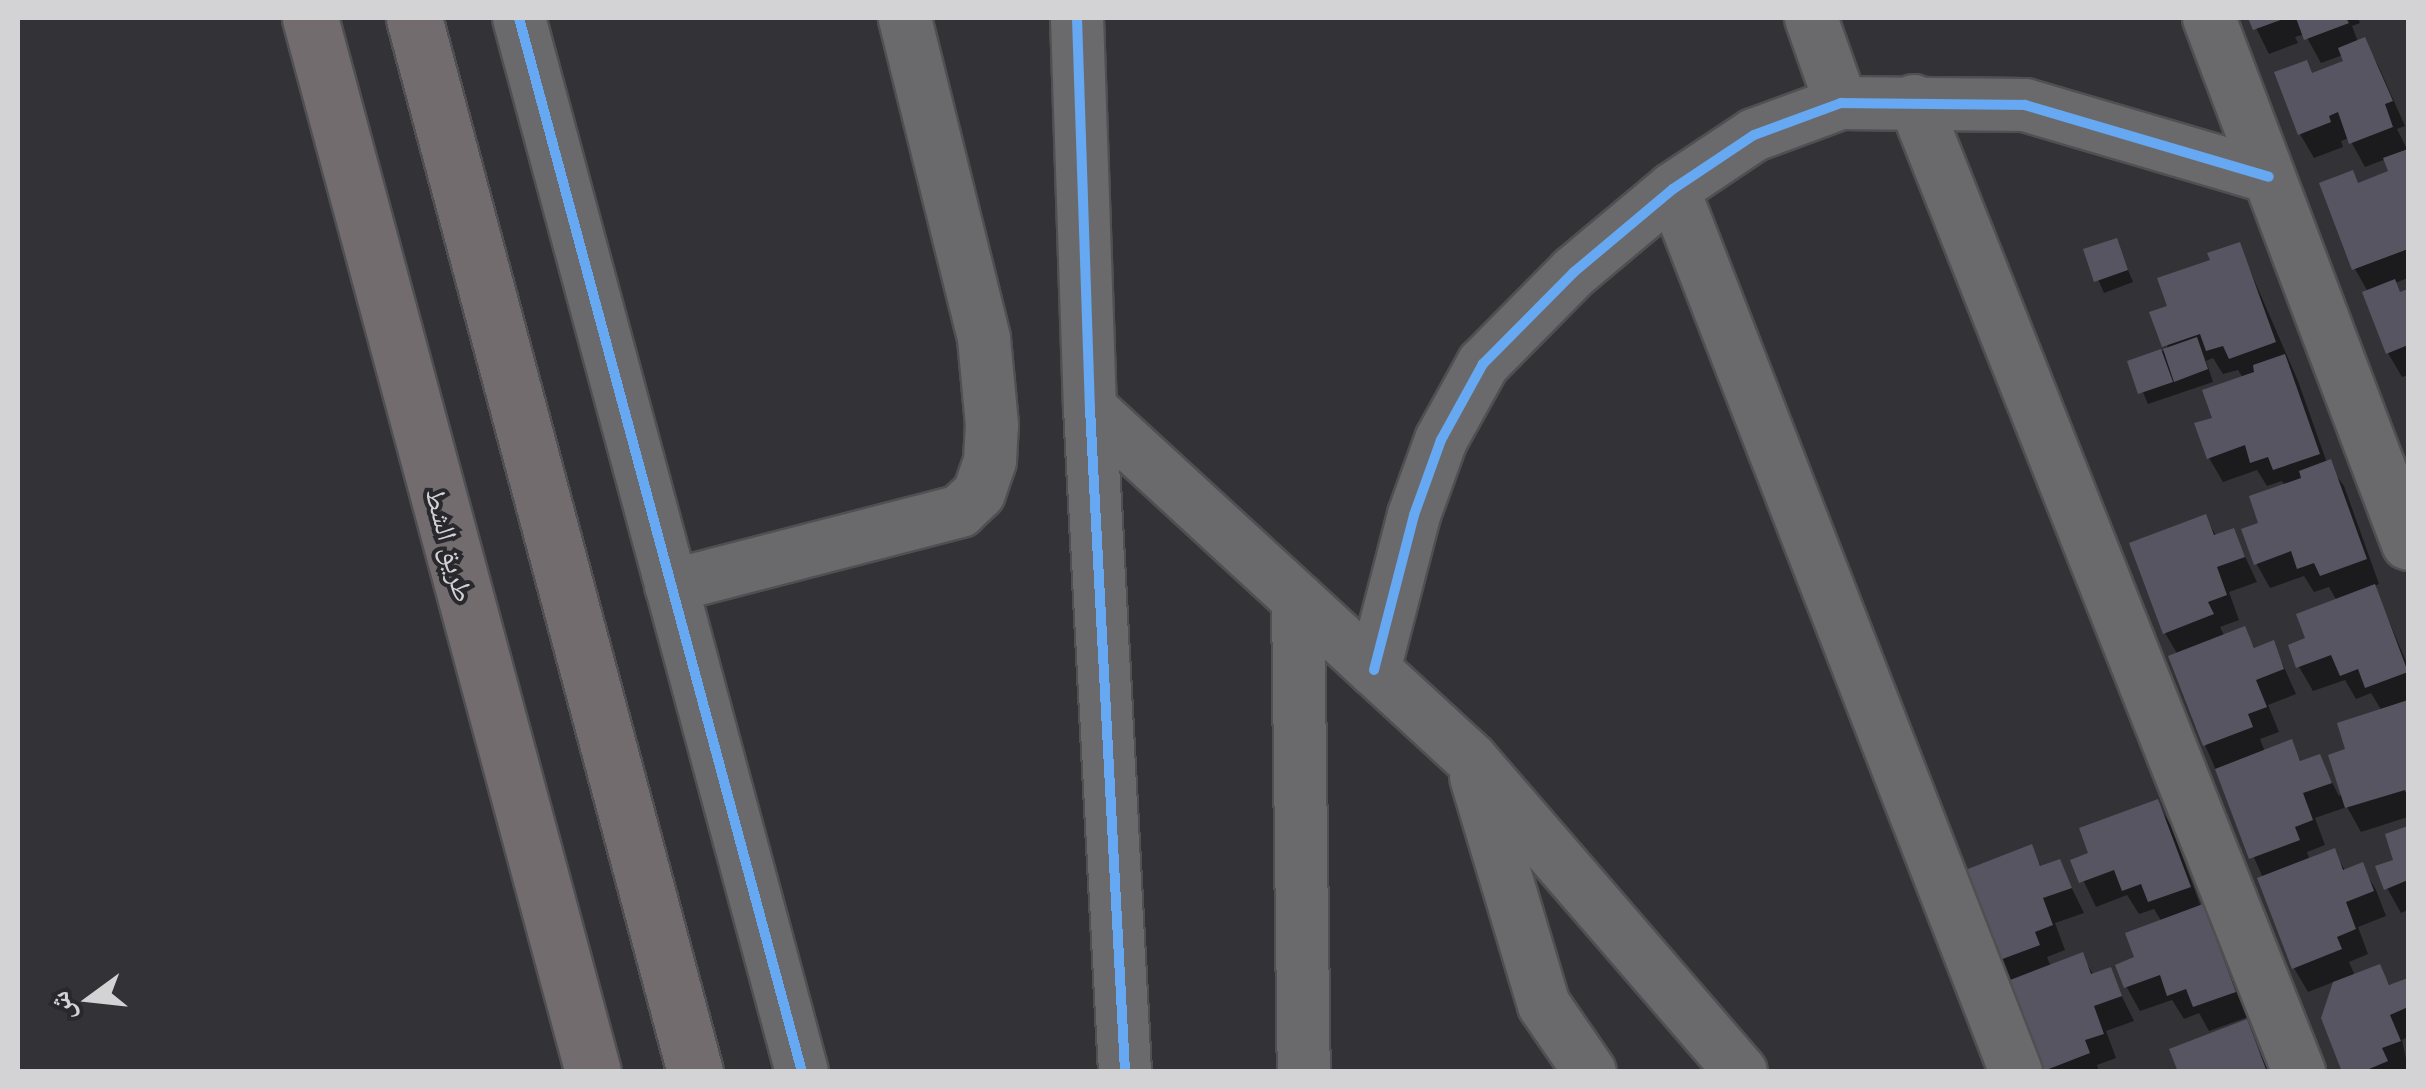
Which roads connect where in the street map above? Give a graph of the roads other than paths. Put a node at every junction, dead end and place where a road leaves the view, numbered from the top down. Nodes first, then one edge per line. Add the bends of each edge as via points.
1 (310, 18) edge
2 (414, 18) edge
3 (519, 18) edge
4 (905, 18) edge
5 (1077, 18) edge
6 (1811, 18) edge
7 (2209, 18) edge
8 (1914, 100) junction
9 (1841, 103) junction
10 (2269, 177) junction
11 (1673, 189) junction
12 (1090, 408) junction
13 (2408, 544) edge
14 (671, 586) junction
15 (1298, 600) junction
16 (1374, 670) junction
17 (1471, 759) junction
18 (593, 1072) edge
19 (695, 1072) edge
20 (802, 1072) edge
21 (1124, 1072) edge
22 (1304, 1072) edge
23 (1590, 1072) edge
24 (1741, 1072) edge
25 (2016, 1072) edge
26 (2299, 1072) edge

1 - 18 main road, طريق الشط
2 - 19 main road
3 - 14 street
4 - 14 street via 984,338 992,425 979,493 960,512
5 - 12 street
6 - 9 street
7 - 10 street
8 - 9 street
8 - 10 street via 2025,105
8 - 26 street
9 - 11 street via 1754,135
10 - 13 street
11 - 16 street via 1574,272 1483,364 1441,440 1414,515
11 - 25 street
12 - 15 street
12 - 21 street
14 - 20 street
15 - 16 street
15 - 22 street
16 - 17 street
17 - 23 street via 1544,1006
17 - 24 street

